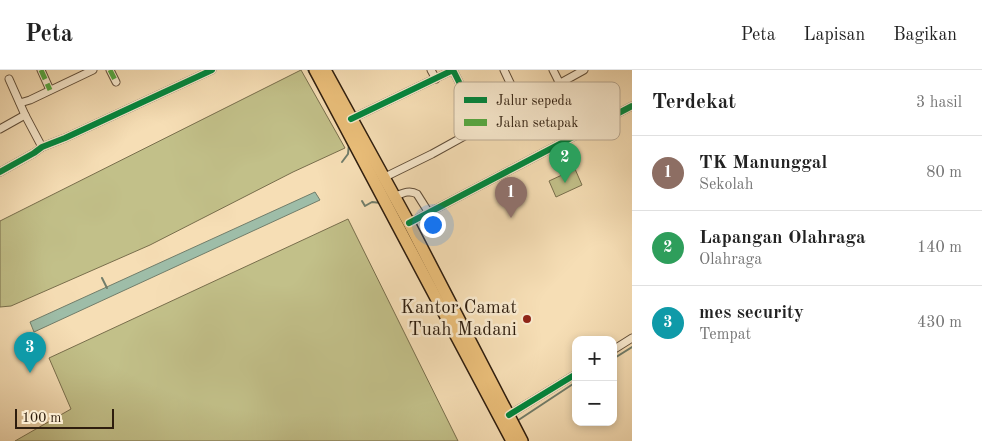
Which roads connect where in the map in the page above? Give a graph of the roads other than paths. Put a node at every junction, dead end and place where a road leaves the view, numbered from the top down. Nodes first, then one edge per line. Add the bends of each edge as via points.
1 (41, 70) edge
2 (94, 70) edge
3 (110, 70) edge
4 (212, 70) edge
5 (315, 70) edge
6 (325, 70) edge
7 (431, 70) edge
8 (453, 70) edge
9 (504, 70) edge
10 (553, 70) edge
11 (584, 70) edge
12 (9, 79) dead end
13 (436, 79) junction
14 (116, 82) dead end
15 (459, 82) edge
16 (510, 82) edge
17 (559, 82) edge
18 (563, 82) edge
19 (50, 90) junction
20 (20, 103) junction
21 (632, 106) edge
22 (620, 112) edge
23 (25, 116) junction
24 (352, 119) junction
25 (0, 129) edge
26 (456, 140) edge
27 (567, 140) edge
28 (42, 146) junction
29 (0, 172) edge
30 (383, 178) junction
31 (393, 197) junction
32 (429, 213) junction
33 (409, 223) junction
34 (454, 321) junction
35 (632, 338) edge
36 (617, 347) edge
37 (572, 376) edge
38 (503, 414) junction
39 (512, 441) edge
40 (522, 441) edge

1 - 19 street
2 - 19 street
3 - 14 street
4 - 28 street
5 - 34 highway via 419,268
6 - 24 highway
7 - 13 street
8 - 13 street
8 - 15 street
9 - 16 street
10 - 17 street
11 - 18 street
12 - 20 street
13 - 24 street
19 - 20 street
20 - 23 street
21 - 22 street
23 - 25 street
23 - 28 street
24 - 30 highway
26 - 30 street
27 - 32 street
28 - 29 street
30 - 31 highway
31 - 32 street via 414,192
31 - 33 highway
32 - 33 street
33 - 34 highway
34 - 38 highway
35 - 36 street
37 - 38 street
38 - 39 highway
38 - 40 highway

